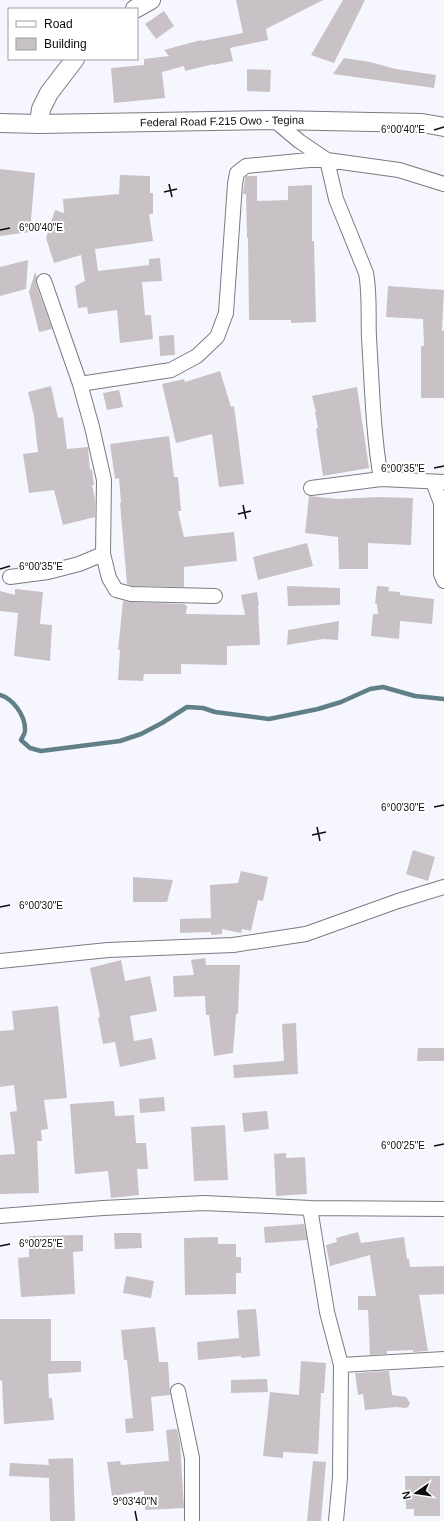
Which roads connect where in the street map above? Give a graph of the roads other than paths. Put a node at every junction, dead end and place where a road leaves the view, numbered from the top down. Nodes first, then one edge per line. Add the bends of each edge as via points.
1 (74, 60) edge
2 (274, 120) junction
3 (0, 123) edge
4 (39, 124) junction
5 (444, 127) edge
6 (327, 160) junction
7 (444, 184) edge
8 (44, 281) dead end
9 (80, 384) junction
10 (381, 479) junction
11 (438, 482) edge
12 (311, 488) dead end
13 (103, 554) junction
14 (10, 577) dead end
15 (444, 581) edge
16 (215, 596) dead end
17 (444, 888) edge
18 (0, 961) edge
19 (310, 1208) junction
20 (444, 1209) edge
21 (0, 1216) edge
22 (444, 1360) edge
23 (341, 1365) junction
24 (178, 1390) dead end
25 (192, 1521) edge
26 (336, 1521) edge

1 - 4 main road via 49,93 41,109
2 - 4 main road, Federal Road F.215 Owo - Tegina
2 - 5 main road, Federal Road F.215 Owo - Tegina via 422,124
2 - 6 street
3 - 4 main road, Federal Road F.215 Owo - Tegina
6 - 7 street via 399,170
6 - 9 street via 246,166 237,173 226,313 217,337 197,356 171,370
6 - 10 street via 336,199 369,286 369,336
8 - 9 street
9 - 13 street via 104,480
10 - 11 street
10 - 12 street
11 - 15 street via 441,503 441,574
13 - 14 street via 79,564 48,572
13 - 16 street via 109,578 116,590 131,594
17 - 18 street via 398,901 306,934 233,945 108,950
19 - 20 street
19 - 21 street via 204,1204
19 - 23 street via 327,1312
22 - 23 street
23 - 26 street via 340,1477
24 - 25 street via 192,1458

